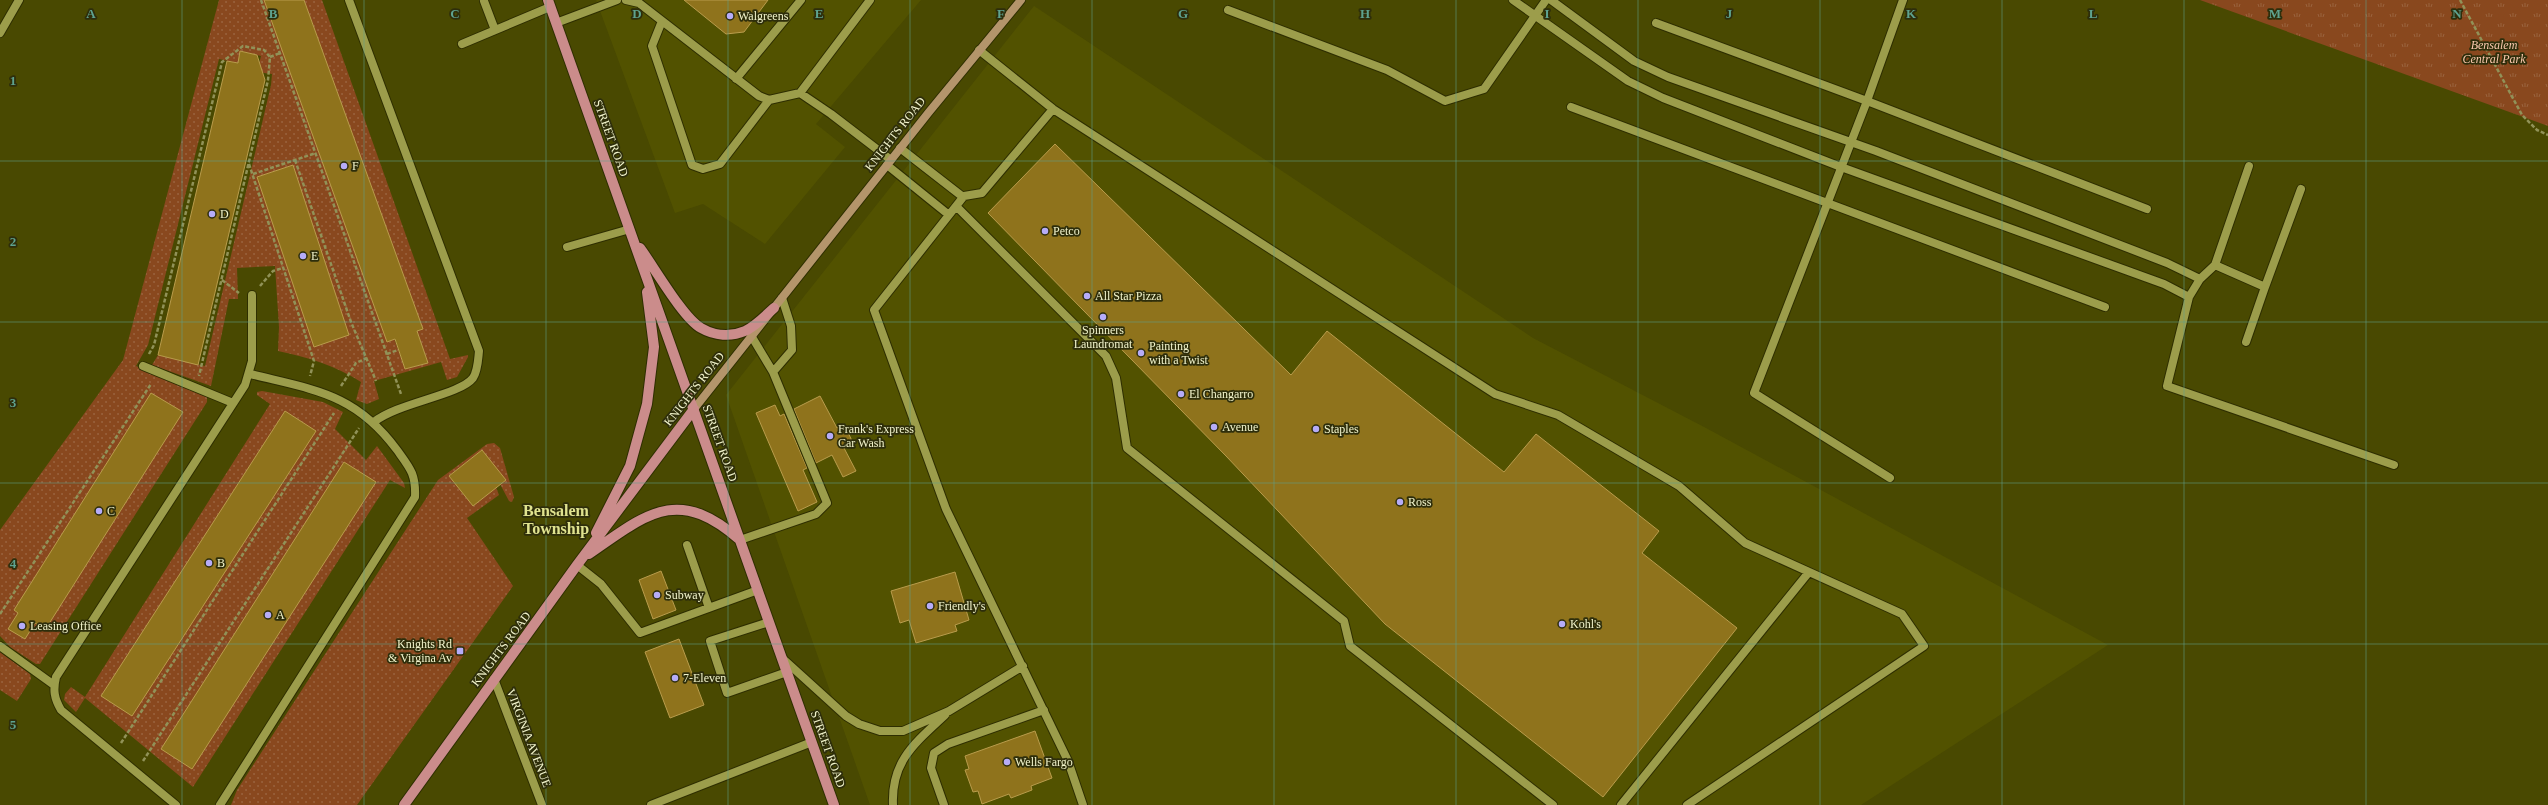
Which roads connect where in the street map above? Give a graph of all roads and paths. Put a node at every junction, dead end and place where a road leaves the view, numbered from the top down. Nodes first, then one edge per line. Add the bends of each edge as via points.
1 (19, 0) edge
2 (261, 0) edge
3 (349, 0) edge
4 (617, 0) edge
5 (626, 0) edge
6 (801, 0) edge
7 (870, 0) edge
8 (1021, 0) edge
9 (1513, 0) edge
10 (1546, 0) edge
11 (1551, 0) edge
12 (1903, 0) edge
13 (2460, 0) edge
14 (484, 1) edge
15 (549, 4) edge
16 (1228, 10) dead end
17 (1536, 17) junction
18 (662, 21) junction
19 (556, 23) junction
20 (1656, 24) dead end
21 (495, 30) junction
22 (0, 33) edge
23 (462, 44) dead end
24 (979, 50) junction
25 (280, 53) junction
26 (270, 57) junction
27 (736, 79) junction
28 (800, 93) junction
29 (769, 100) junction
30 (1867, 101) junction
31 (1571, 107) dead end
32 (1053, 109) junction
33 (2548, 135) edge
34 (1850, 142) junction
35 (900, 148) junction
36 (316, 153) junction
37 (295, 160) junction
38 (249, 163) junction
39 (889, 163) junction
40 (2249, 166) dead end
41 (1841, 167) junction
42 (253, 174) junction
43 (2301, 189) dead end
44 (963, 198) junction
45 (1828, 204) junction
46 (956, 206) junction
47 (2146, 209) dead end
48 (949, 215) junction
49 (631, 233) junction
50 (567, 247) dead end
51 (2215, 265) junction
52 (283, 268) junction
53 (644, 268) junction
54 (2200, 279) junction
55 (222, 280) junction
56 (2265, 287) junction
57 (252, 295) junction
58 (2190, 297) junction
59 (782, 298) junction
60 (2105, 307) dead end
61 (774, 308) junction
62 (752, 337) junction
63 (2246, 342) dead end
64 (398, 350) dead end
65 (388, 354) junction
66 (366, 358) junction
67 (143, 366) joint
68 (158, 372) junction
69 (773, 372) junction
70 (250, 374) junction
71 (376, 381) dead end
72 (196, 388) junction
73 (307, 388) junction
74 (334, 397) junction
75 (342, 400) junction
76 (233, 403) junction
77 (405, 406) junction
78 (694, 409) junction
79 (366, 416) junction
80 (374, 422) junction
81 (2394, 465) dead end
82 (1890, 478) dead end
83 (740, 540) junction
84 (687, 545) dead end
85 (580, 561) junction
86 (1809, 572) junction
87 (758, 590) junction
88 (709, 608) junction
89 (0, 614) edge
90 (769, 622) junction
91 (0, 646) edge
92 (782, 657) junction
93 (1023, 666) junction
94 (787, 672) junction
95 (494, 679) junction
96 (54, 685) junction
97 (1044, 710) junction
98 (949, 711) junction
99 (812, 742) junction
100 (114, 754) junction
101 (136, 772) junction
102 (1082, 804) edge
103 (176, 805) edge
104 (220, 805) edge
105 (404, 805) edge
106 (542, 805) edge
107 (651, 805) edge
108 (834, 805) edge
109 (893, 805) edge
110 (944, 805) edge
111 (1553, 805) edge
112 (1621, 805) edge
113 (1687, 805) edge

1 - 22 street
2 - 25 path
3 - 77 street via 479,351 478,365 473,378 462,387
4 - 19 street
5 - 18 street via 639,4
6 - 27 street
7 - 28 street
8 - 24 main road, KNIGHTS ROAD
9 - 17 street
10 - 17 street
11 - 34 street via 1634,61 1668,77
12 - 30 street
13 - 33 path via 2522,115 2537,130
14 - 21 street
15 - 19 main road, STREET ROAD
15 - 21 street
16 - 17 street via 1387,70 1444,101 1484,89
17 - 41 street via 1628,81 1670,101
18 - 27 street
18 - 29 street via 652,46 692,165 703,169 720,164
19 - 49 main road, STREET ROAD
20 - 30 street
21 - 23 street
24 - 32 street
24 - 35 main road, KNIGHTS ROAD
25 - 26 path
25 - 36 path
26 - 38 path via 268,80
26 - 67 path via 264,50 243,46 222,62 154,345
27 - 29 street
28 - 29 street
28 - 39 street via 831,114
30 - 34 street
30 - 47 street
31 - 45 street
32 - 44 street via 982,193
32 - 86 street via 1495,394 1558,415 1679,486 1745,543
34 - 41 street
34 - 54 street via 2160,260
35 - 39 main road, KNIGHTS ROAD
35 - 44 street
36 - 37 path
36 - 65 path
37 - 42 path
37 - 66 path
38 - 42 path
38 - 55 path
39 - 48 street
39 - 59 main road, KNIGHTS ROAD
40 - 51 street
41 - 45 street
41 - 58 street via 2156,282
42 - 52 path
43 - 56 street
44 - 46 street
45 - 60 street
45 - 82 street via 1754,393
46 - 48 street
46 - 111 street via 1106,356 1116,378 1127,448 1344,621 1350,646
48 - 93 street via 874,310 946,509
49 - 50 street
49 - 53 main road, STREET ROAD
49 - 61 main road via 689,317 700,328 715,334 731,335 746,330
51 - 54 street
51 - 56 street
52 - 57 path via 273,272
52 - 73 path via 314,361
53 - 78 main road, STREET ROAD
53 - 85 main road via 654,347 647,404 630,466
54 - 58 street
55 - 57 path via 242,296
55 - 72 path
56 - 63 street
57 - 70 street
58 - 81 street via 2167,386
59 - 61 main road, KNIGHTS ROAD
59 - 69 street via 791,326 792,350
61 - 62 main road, KNIGHTS ROAD
62 - 69 street
62 - 78 main road, KNIGHTS ROAD
64 - 65 path
65 - 77 path
66 - 71 path
66 - 74 path via 356,363
67 - 68 street
68 - 72 street
68 - 89 path
69 - 83 street via 827,503 816,514
70 - 73 street
70 - 76 street
72 - 76 street
73 - 74 street
74 - 75 street
75 - 79 street
75 - 100 path
76 - 96 street via 56,677
77 - 80 street via 391,410
78 - 83 main road, STREET ROAD
78 - 85 main road, KNIGHTS ROAD
79 - 80 street
79 - 101 path
80 - 104 street via 414,472 415,497
83 - 85 main road via 729,530 700,514 684,509 666,510 632,525
83 - 87 main road, STREET ROAD
84 - 88 street
85 - 88 street via 640,634
85 - 95 main road, KNIGHTS ROAD
86 - 112 street
86 - 113 street via 1902,614 1924,646
87 - 88 street
87 - 90 main road, STREET ROAD
90 - 92 main road, STREET ROAD
90 - 94 street via 710,641 727,693
91 - 96 street
92 - 94 main road, STREET ROAD
92 - 98 street via 846,716 859,724 880,731 903,731
93 - 97 street
93 - 98 street
94 - 99 main road, STREET ROAD
95 - 105 main road, KNIGHTS ROAD
95 - 106 street, VIRGINIA AVENUE
96 - 100 street via 56,701 62,710
97 - 102 street via 1068,761
97 - 110 street via 948,744 934,753 932,768
98 - 109 street via 912,745 898,768 892,788
99 - 107 street
99 - 108 main road, STREET ROAD
100 - 101 street
101 - 103 street

